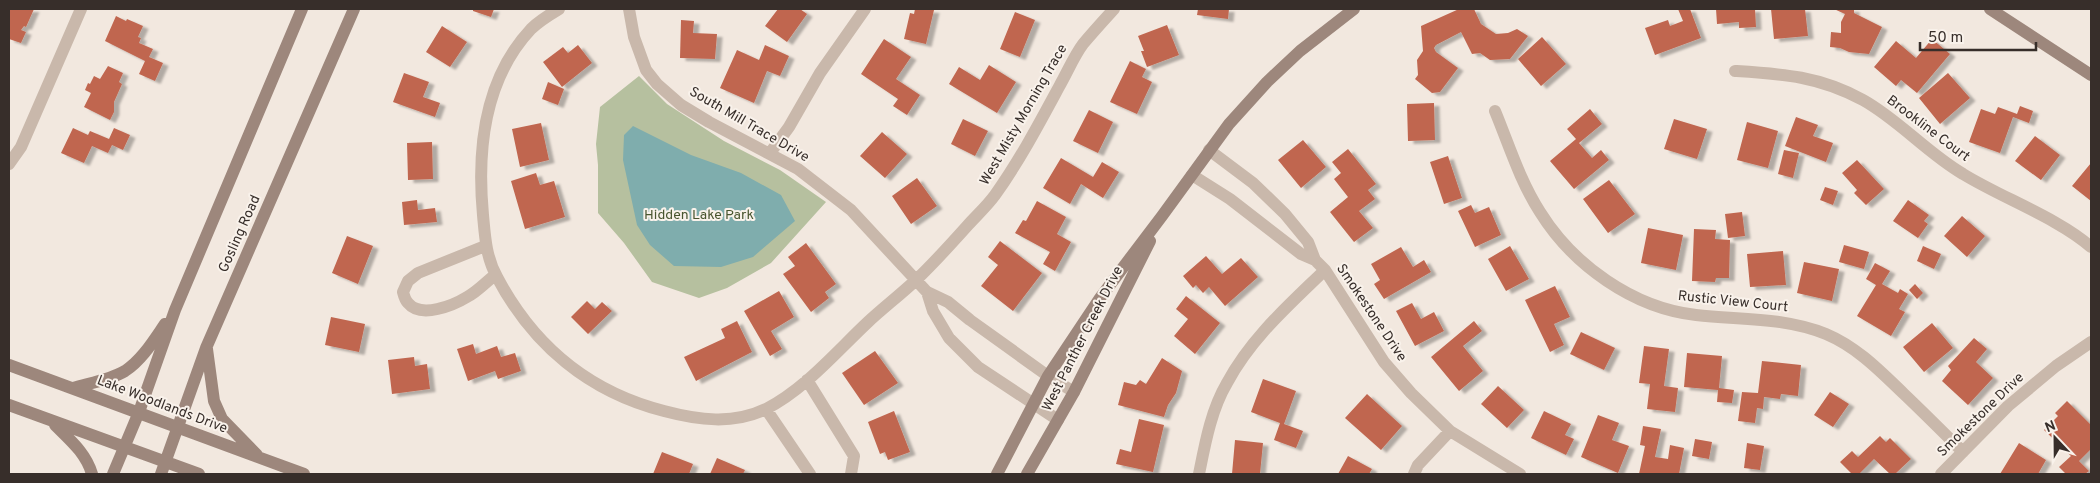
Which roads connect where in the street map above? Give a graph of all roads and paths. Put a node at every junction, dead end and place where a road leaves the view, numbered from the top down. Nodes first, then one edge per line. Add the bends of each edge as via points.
1 (81, 9) edge
2 (302, 9) edge
3 (354, 9) edge
4 (559, 9) edge
5 (629, 9) edge
6 (865, 9) edge
7 (1114, 9) edge
8 (1354, 9) edge
9 (1990, 9) edge
10 (1735, 71) dead end
11 (2091, 75) edge
12 (1495, 112) dead end
13 (1209, 150) junction
14 (770, 153) junction
15 (9, 164) edge
16 (1192, 175) junction
17 (1162, 216) junction
18 (485, 246) junction
19 (2091, 247) edge
20 (1315, 260) junction
21 (1325, 270) junction
22 (495, 275) junction
23 (916, 280) junction
24 (927, 292) junction
25 (175, 310) junction
26 (2091, 342) edge
27 (206, 348) junction
28 (9, 365) edge
29 (1048, 376) junction
30 (808, 380) junction
31 (73, 388) junction
32 (1074, 392) junction
33 (9, 405) edge
34 (1033, 405) junction
35 (766, 409) junction
36 (139, 412) junction
37 (1058, 420) junction
38 (51, 421) junction
39 (176, 427) junction
40 (1450, 431) junction
41 (123, 448) junction
42 (1964, 452) junction
43 (261, 458) junction
44 (165, 462) junction
45 (92, 474) edge
46 (113, 474) edge
47 (160, 474) edge
48 (199, 474) edge
49 (304, 474) edge
50 (810, 474) edge
51 (851, 474) edge
52 (997, 474) edge
53 (1027, 474) edge
54 (1199, 474) edge
55 (1414, 474) edge
56 (1520, 474) edge
57 (1941, 474) edge

1 - 15 street via 21,147
2 - 25 main road
3 - 27 main road, Gosling Road
4 - 18 street, West Misty Morning Trace via 533,26 520,42 498,80 489,106 480,173
5 - 14 street, South Mill Trace Drive via 634,37 646,70 657,84 681,105
6 - 14 street
7 - 23 street, West Misty Morning Trace via 1082,46 1017,162 993,198
8 - 13 main road, West Panther Creek Drive via 1300,51 1267,82
9 - 11 main road
10 - 19 street, Brookline Court via 1808,78 1864,100 1939,160 2067,230
12 - 42 street, Rustic View Court via 1539,211 1552,231 1598,274 1619,289 1670,311 1784,322 1828,335 1873,364
13 - 16 main road, West Panther Creek Drive
13 - 20 street, Smokestone Drive via 1253,183 1285,214 1308,242
14 - 23 street, South Mill Trace Drive via 798,169 851,210
16 - 17 main road, West Panther Creek Drive
16 - 20 street, Smokestone Drive via 1230,199 1300,254
17 - 29 main road, West Panther Creek Drive via 1100,298
17 - 32 main road, West Panther Creek Drive
18 - 22 street, West Misty Morning Trace
18 - 22 street via 418,273 408,281 403,292 407,303 425,310 468,297
20 - 21 street, Smokestone Drive
21 - 40 street, Smokestone Drive via 1384,362
21 - 54 street via 1270,324 1244,355 1226,384 1215,411
22 - 35 street, West Misty Morning Trace via 538,336 576,372 600,388 649,408 703,420 722,421
23 - 24 street, South Mill Trace Drive
23 - 30 street, West Misty Morning Trace
24 - 29 street, South Mill Trace Drive via 948,302
24 - 34 street, South Mill Trace Drive via 933,311 949,338 978,367
25 - 31 main road via 150,347 125,371
25 - 36 main road
26 - 42 street, Smokestone Drive via 2008,406
27 - 39 main road, Gosling Road
27 - 43 main road via 214,401 222,419
28 - 31 main road, Lake Woodlands Drive
29 - 32 street, South Mill Trace Drive
29 - 34 main road, West Panther Creek Drive
30 - 35 street, West Misty Morning Trace
30 - 51 street via 854,456
31 - 36 main road, Lake Woodlands Drive
32 - 37 main road, West Panther Creek Drive
33 - 38 main road
34 - 37 street, South Mill Trace Drive
34 - 52 main road, West Panther Creek Drive
35 - 50 street
36 - 39 main road, Lake Woodlands Drive
36 - 41 main road
37 - 53 main road, West Panther Creek Drive
38 - 41 main road
38 - 45 main road via 75,444 88,461
39 - 43 main road, Lake Woodlands Drive
39 - 44 main road, Gosling Road
40 - 55 street
40 - 56 street, Smokestone Drive
41 - 44 main road
41 - 46 main road
42 - 57 street, Smokestone Drive
43 - 49 main road, Lake Woodlands Drive
44 - 47 main road, Gosling Road
44 - 48 main road

